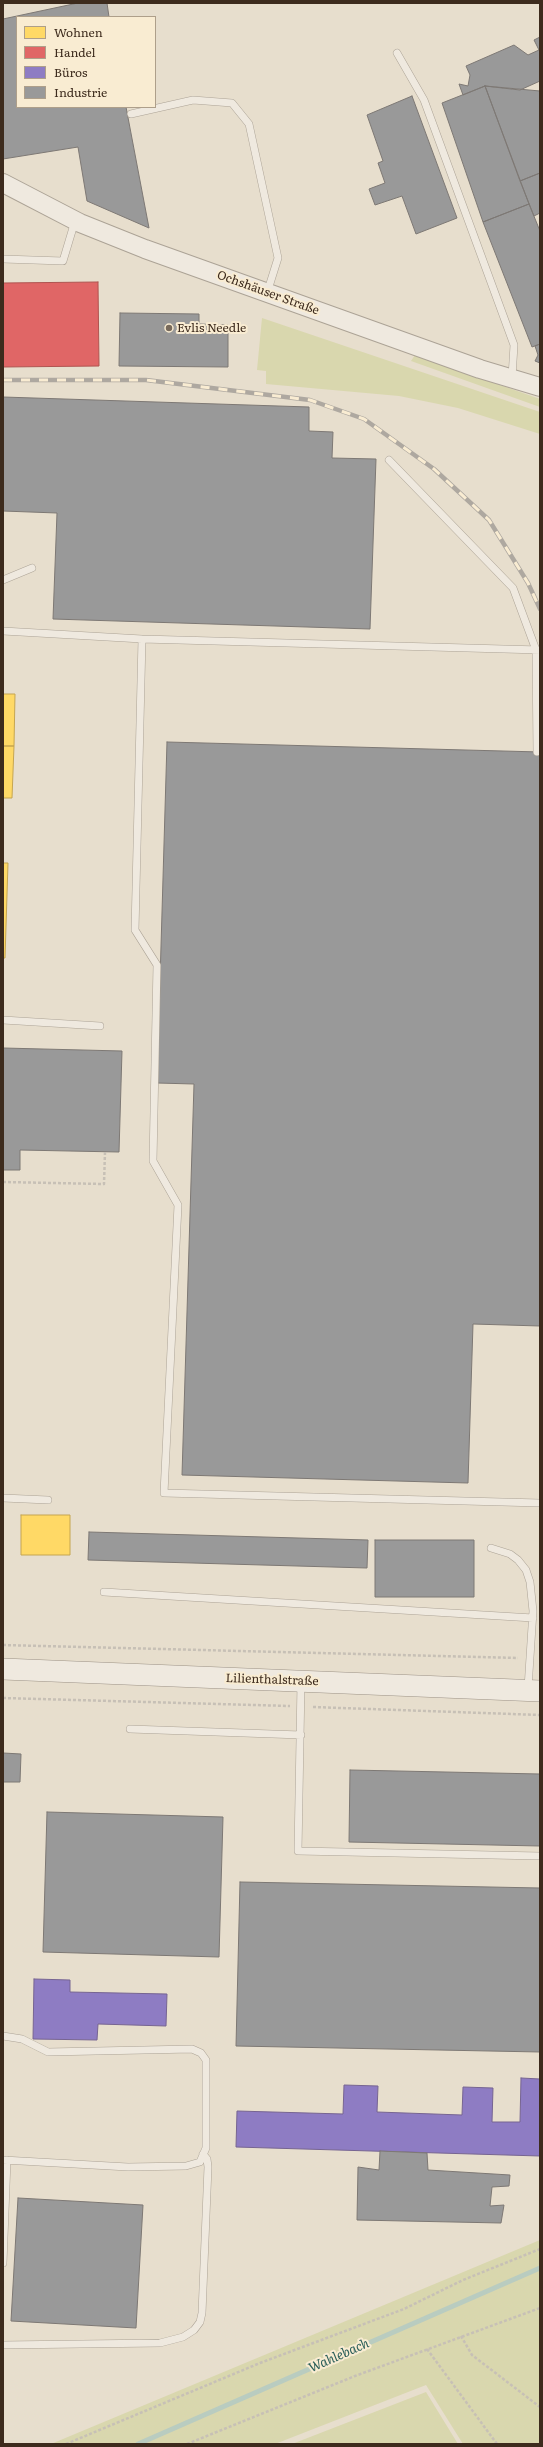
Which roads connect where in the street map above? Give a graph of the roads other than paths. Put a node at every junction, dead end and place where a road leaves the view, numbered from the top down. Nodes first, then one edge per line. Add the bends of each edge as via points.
1 (397, 52) dead end
2 (131, 114) dead end
3 (3, 183) edge
4 (76, 220) junction
5 (3, 259) edge
6 (266, 293) junction
7 (512, 377) junction
8 (540, 387) edge
9 (389, 460) dead end
10 (32, 568) dead end
11 (3, 580) edge
12 (3, 631) edge
13 (142, 639) junction
14 (538, 650) edge
15 (537, 752) dead end
16 (3, 1020) edge
17 (100, 1026) dead end
18 (3, 1498) edge
19 (48, 1500) dead end
20 (540, 1503) edge
21 (491, 1548) dead end
22 (104, 1592) dead end
23 (533, 1618) junction
24 (3, 1669) edge
25 (301, 1681) junction
26 (534, 1691) edge
27 (130, 1730) dead end
28 (302, 1735) junction
29 (540, 1856) edge
30 (3, 2036) edge
31 (203, 2154) junction
32 (5, 2160) edge
33 (3, 2263) edge
34 (3, 2345) edge

1 - 7 lane via 424,100 514,345
2 - 6 lane via 193,100 232,103 249,124 278,258
3 - 4 street, Ochshäuser Straße
4 - 5 lane via 63,261
4 - 6 street, Ochshäuser Straße via 145,249
6 - 7 street, Ochshäuser Straße via 480,369
7 - 8 street, Ochshäuser Straße
9 - 14 lane via 513,588
10 - 11 lane
12 - 13 lane
13 - 14 lane
13 - 20 lane via 135,930 157,965 153,1161 178,1206 164,1493
14 - 15 lane
16 - 17 lane
18 - 19 lane
21 - 23 lane via 510,1554 526,1570 533,1596
22 - 23 lane
23 - 26 lane via 531,1659
24 - 25 main road, Lilienthalstraße
25 - 26 main road, Lilienthalstraße
25 - 28 lane
27 - 28 lane
28 - 29 lane via 298,1851
30 - 31 lane via 22,2039 48,2052 192,2049 201,2053 206,2060 206,2148
31 - 32 lane via 200,2162 186,2166 128,2167
31 - 34 lane via 208,2167 202,2313 200,2322 194,2330 183,2337 160,2343
32 - 33 lane

